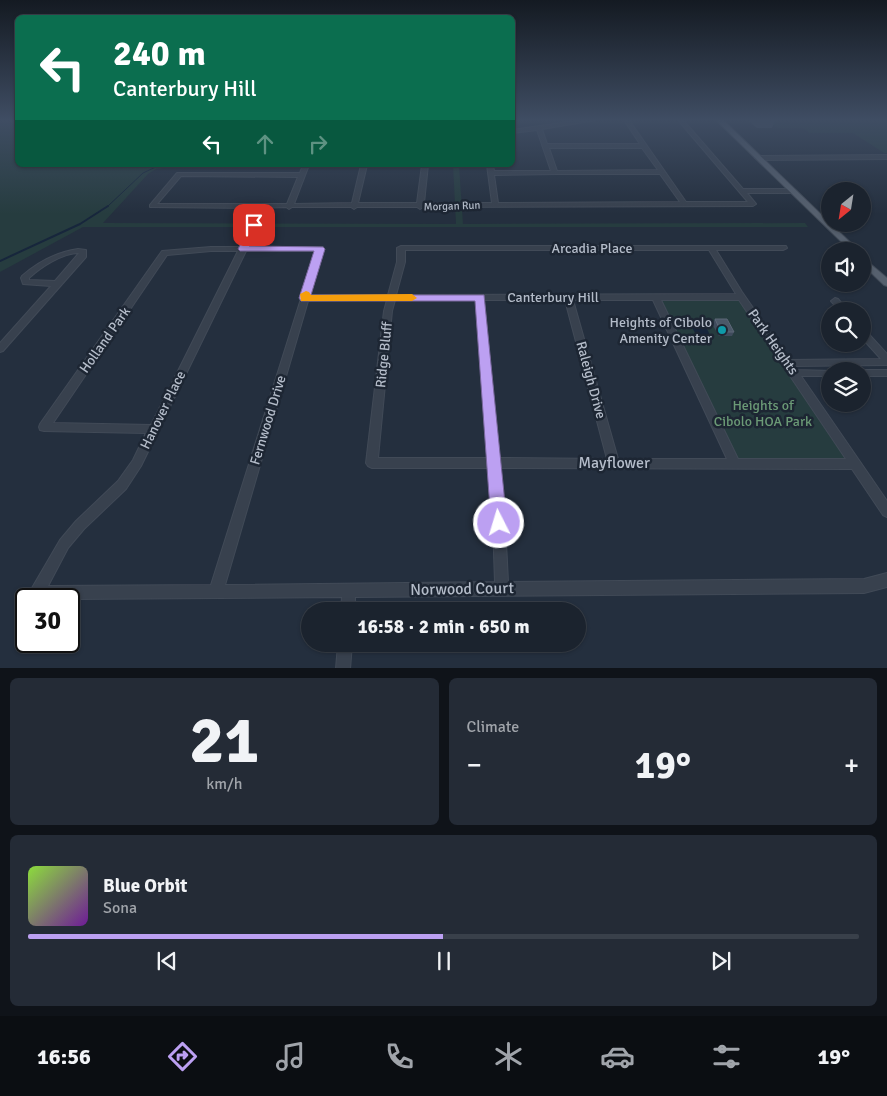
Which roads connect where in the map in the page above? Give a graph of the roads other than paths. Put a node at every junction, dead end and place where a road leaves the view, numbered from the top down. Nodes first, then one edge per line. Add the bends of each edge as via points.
1 (547, 151) edge
2 (648, 151) edge
3 (707, 151) edge
4 (751, 151) edge
5 (887, 157) edge
6 (758, 158) junction
7 (305, 167) edge
8 (364, 167) edge
9 (425, 167) edge
10 (490, 167) edge
11 (491, 172) junction
12 (555, 172) junction
13 (662, 172) junction
14 (180, 174) joint
15 (302, 175) junction
16 (739, 189) junction
17 (790, 189) junction
18 (495, 204) junction
19 (684, 204) junction
20 (256, 207) junction
21 (289, 207) junction
22 (354, 207) junction
23 (420, 207) junction
24 (845, 242) edge
25 (401, 248) joint
26 (711, 248) junction
27 (783, 248) dead end
28 (243, 249) junction
29 (871, 268) edge
30 (887, 283) edge
31 (57, 284) junction
32 (480, 297) junction
33 (568, 297) junction
34 (656, 297) junction
35 (742, 297) junction
36 (304, 298) junction
37 (391, 298) junction
38 (871, 342) edge
39 (2, 345) edge
40 (887, 361) edge
41 (788, 363) junction
42 (794, 373) junction
43 (821, 373) edge
44 (871, 373) edge
45 (887, 373) edge
46 (44, 427) joint
47 (153, 429) junction
48 (494, 463) junction
49 (614, 463) junction
50 (734, 463) junction
51 (372, 464) joint
52 (856, 464) junction
53 (887, 511) edge
54 (887, 580) edge
55 (39, 588) edge
56 (502, 589) junction
57 (349, 590) junction
58 (216, 591) junction
59 (80, 593) edge
60 (348, 602) edge
61 (344, 652) edge
62 (343, 668) edge

1 - 12 street
2 - 13 street
3 - 16 street
4 - 6 main road
5 - 6 street
6 - 17 main road
7 - 15 street
8 - 22 street
9 - 23 street
10 - 11 street
11 - 12 street
11 - 18 street
12 - 13 street
13 - 19 street
14 - 15 street
14 - 20 street, Morgan Run via 152,206
15 - 21 street
16 - 17 street
16 - 19 street, Morgan Run via 753,204
17 - 24 main road
18 - 19 street, Morgan Run
18 - 23 street, Morgan Run
20 - 21 street, Morgan Run
20 - 28 street, Hanover Place via 254,225
21 - 22 street, Morgan Run
22 - 23 street, Morgan Run
25 - 26 street, Arcadia Place
25 - 37 street, Ridge Bluff via 401,262
26 - 27 street, Arcadia Place
26 - 35 street, Park Heights
28 - 36 street, Fernwood Drive via 320,249
28 - 46 street, Holland Park via 194,249 165,253
28 - 47 street, Hanover Place
29 - 30 main road
31 - 31 street via 82,255 83,252 75,250 60,255 25,278 30,283
31 - 39 street
32 - 33 street, Canterbury Hill
32 - 37 street, Canterbury Hill
32 - 48 street
33 - 34 street, Canterbury Hill
33 - 49 street, Raleigh Drive
34 - 35 street, Canterbury Hill
34 - 50 street
35 - 41 street, Park Heights
36 - 37 street, Canterbury Hill
36 - 58 street, Fernwood Drive
37 - 51 street, Ridge Bluff
38 - 40 street
40 - 41 street
41 - 42 street, Park Heights
42 - 43 street
42 - 52 street, Park Heights
44 - 45 street
46 - 47 street
47 - 55 street, Hanover Place via 122,485 64,544
48 - 49 street, Mayflower
48 - 51 street, Mayflower
48 - 56 street
49 - 50 street, Mayflower
50 - 52 street, Mayflower
52 - 53 street, Park Heights
54 - 56 street, Norwood Court via 864,586
56 - 57 street, Norwood Court
57 - 58 street, Norwood Court
57 - 60 street
58 - 59 street, Norwood Court
61 - 62 street

